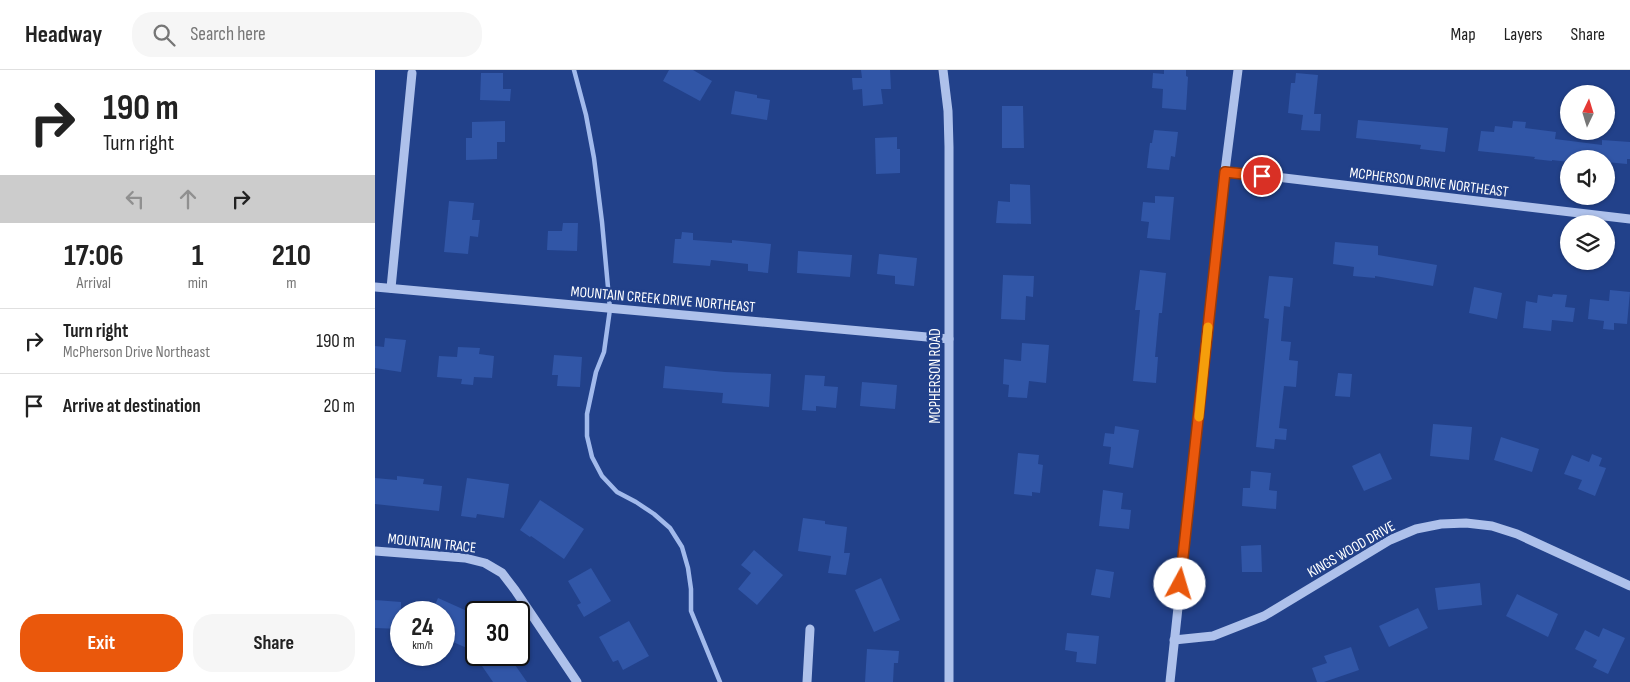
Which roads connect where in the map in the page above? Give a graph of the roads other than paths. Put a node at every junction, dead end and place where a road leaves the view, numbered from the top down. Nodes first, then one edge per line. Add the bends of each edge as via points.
1 (943, 70) edge
2 (1238, 70) edge
3 (412, 74) dead end
4 (1225, 172) junction
5 (1630, 219) edge
6 (375, 287) edge
7 (391, 288) junction
8 (949, 340) junction
9 (375, 551) edge
10 (1630, 586) edge
11 (810, 629) dead end
12 (1174, 640) junction
13 (577, 682) edge
14 (807, 682) edge
15 (949, 682) edge
16 (1170, 682) edge

1 - 8 street, MCPHERSON ROAD via 949,147
2 - 4 street
3 - 7 street
4 - 5 street, MCPHERSON DRIVE NORTHEAST
4 - 12 street
6 - 7 street, MOUNTAIN CREEK DRIVE NORTHEAST
7 - 8 street, MOUNTAIN CREEK DRIVE NORTHEAST
8 - 15 street, MCPHERSON ROAD
9 - 13 street, MOUNTAIN TRACE via 465,558 502,573
10 - 12 street, KINGS WOOD DRIVE via 1517,534 1492,526 1441,524 1416,529 1390,540 1265,616 1213,636
11 - 14 street
12 - 16 street

